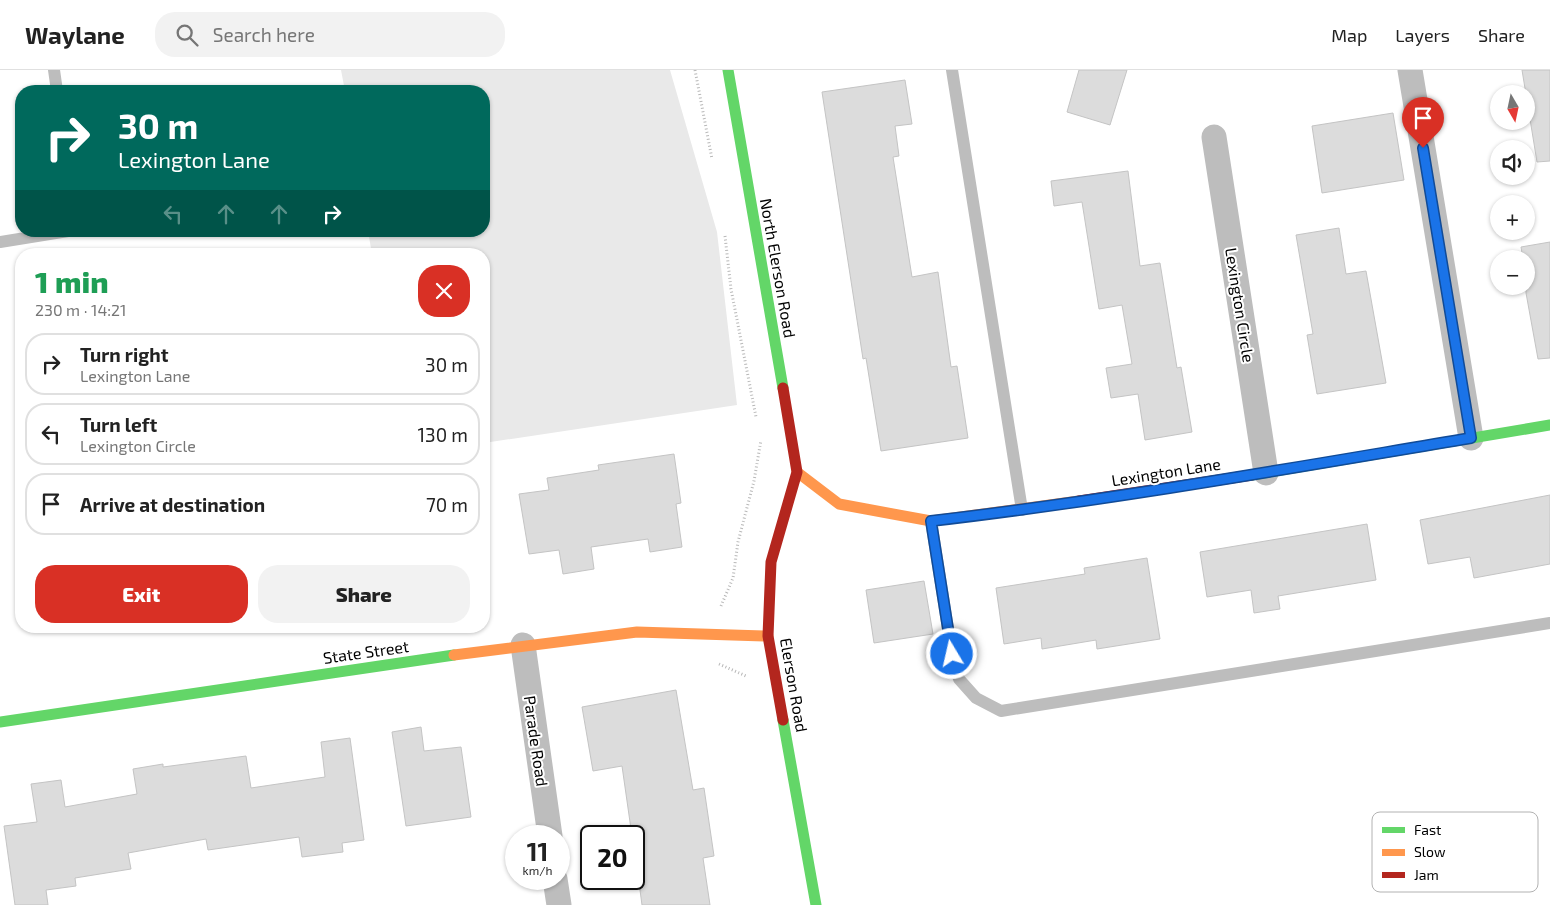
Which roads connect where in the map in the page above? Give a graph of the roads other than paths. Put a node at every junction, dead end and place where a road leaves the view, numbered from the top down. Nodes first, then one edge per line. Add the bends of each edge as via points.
1 (54, 70) edge
2 (728, 70) edge
3 (952, 70) edge
4 (1410, 70) edge
5 (56, 85) edge
6 (1214, 137) dead end
7 (31, 237) edge
8 (0, 242) edge
9 (1550, 425) edge
10 (1471, 438) junction
11 (797, 472) junction
12 (1266, 473) junction
13 (1022, 510) junction
14 (931, 521) junction
15 (1550, 623) edge
16 (768, 636) junction
17 (523, 645) junction
18 (0, 722) edge
19 (548, 825) edge
20 (557, 890) edge
21 (559, 905) edge
22 (816, 905) edge

1 - 5 lane
2 - 11 street, North Elerson Road
3 - 13 lane
4 - 10 street
6 - 12 street, Lexington Circle
7 - 8 lane
9 - 10 street, Lexington Lane
10 - 12 street, Lexington Lane
11 - 14 street, Lexington Lane via 839,504
11 - 16 street, Elerson Road via 771,562
12 - 13 street, Lexington Lane
13 - 14 street, Lexington Lane
14 - 15 lane via 952,654 959,679 976,698 1001,711
16 - 17 street, State Street via 638,632
16 - 22 street, Elerson Road
17 - 18 street, State Street
17 - 19 street, Parade Road
20 - 21 street

